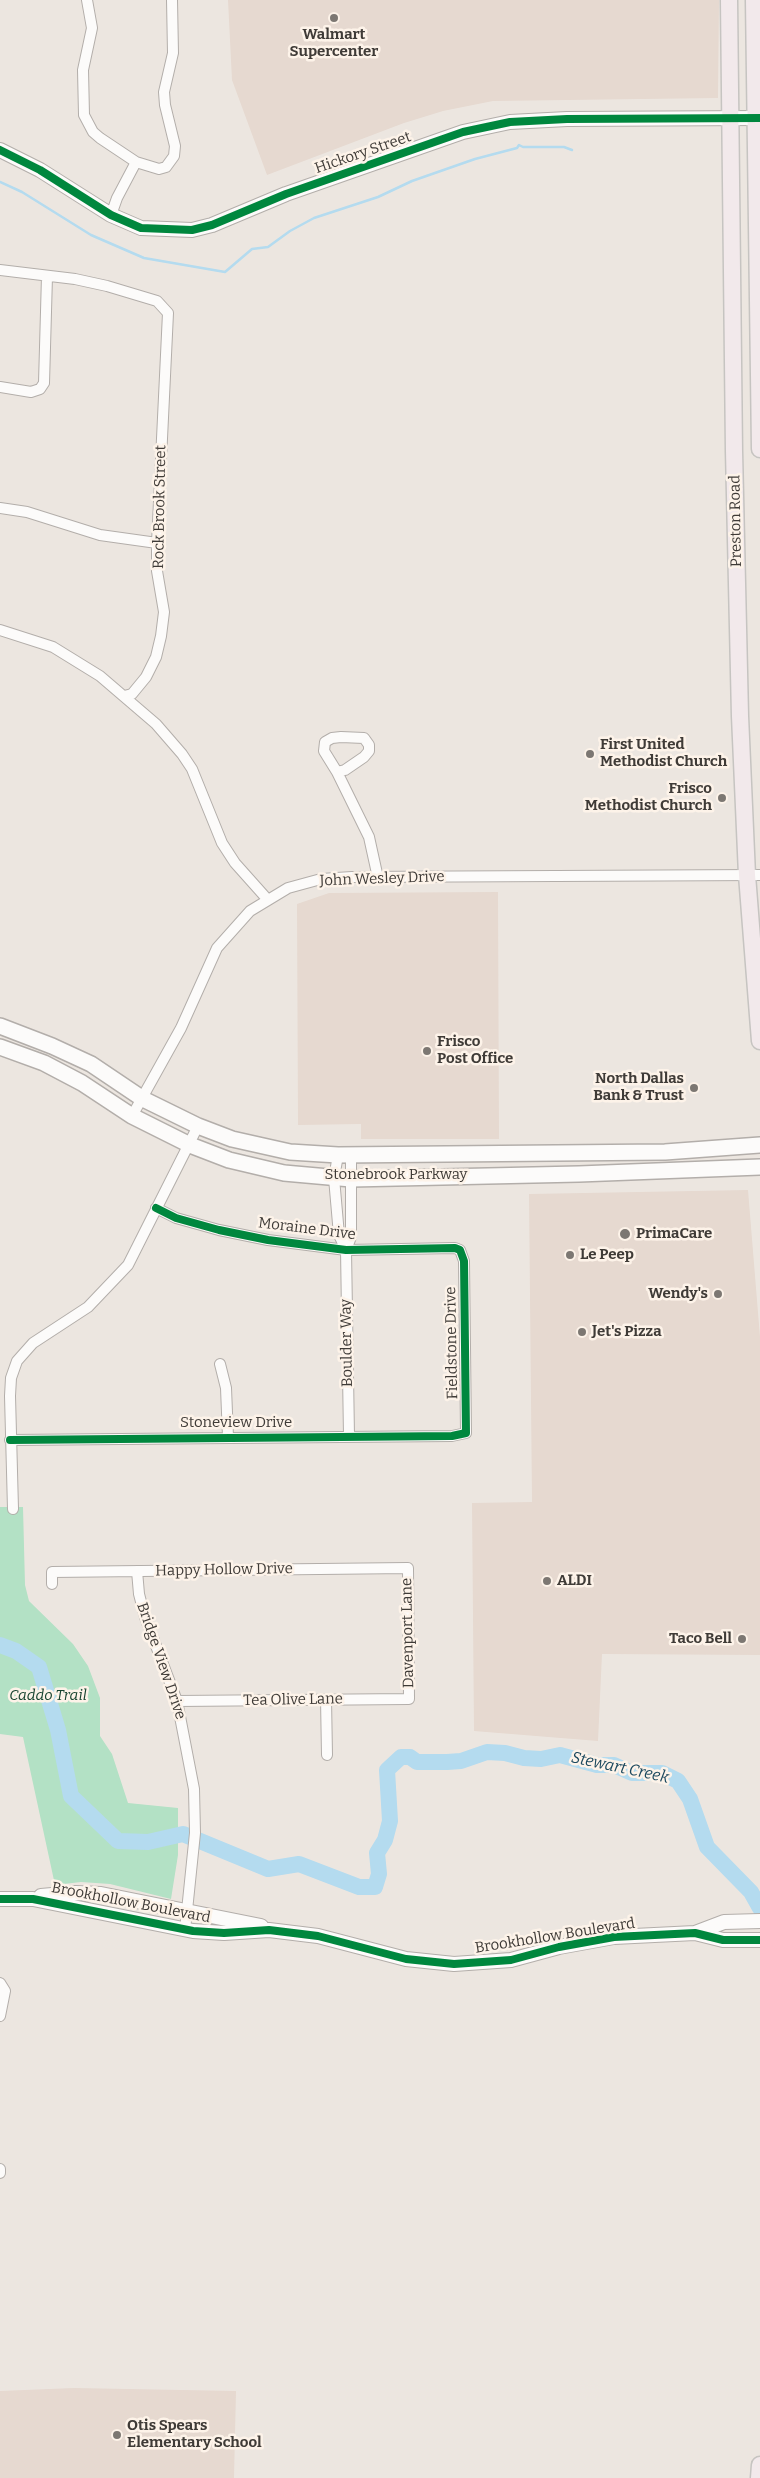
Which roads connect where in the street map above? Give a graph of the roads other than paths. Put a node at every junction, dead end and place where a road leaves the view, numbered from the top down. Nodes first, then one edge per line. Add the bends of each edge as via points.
1 (88, 0) edge
2 (172, 0) edge
3 (729, 0) edge
4 (754, 0) edge
5 (730, 118) junction
6 (757, 118) edge
7 (0, 150) edge
8 (136, 162) junction
9 (111, 215) junction
10 (0, 270) edge
11 (47, 276) junction
12 (0, 387) edge
13 (760, 449) edge
14 (0, 508) edge
15 (157, 543) junction
16 (0, 630) edge
17 (124, 696) junction
18 (338, 772) junction
19 (753, 875) edge
20 (378, 878) junction
21 (268, 900) junction
22 (0, 1028) edge
23 (760, 1041) edge
24 (0, 1047) edge
25 (143, 1099) junction
26 (132, 1116) junction
27 (198, 1126) junction
28 (190, 1145) junction
29 (760, 1145) edge
30 (580, 1153) junction
31 (484, 1154) junction
32 (344, 1155) junction
33 (760, 1167) edge
34 (485, 1174) junction
35 (579, 1174) junction
36 (334, 1178) junction
37 (351, 1179) junction
38 (156, 1208) junction
39 (346, 1250) junction
40 (460, 1250) joint
41 (220, 1364) dead end
42 (348, 1436) junction
43 (463, 1436) joint
44 (228, 1437) junction
45 (10, 1440) junction
46 (13, 1509) dead end
47 (408, 1568) joint
48 (138, 1571) junction
49 (52, 1584) dead end
50 (409, 1698) joint
51 (326, 1699) junction
52 (177, 1701) junction
53 (327, 1755) dead end
54 (0, 1899) edge
55 (33, 1899) junction
56 (188, 1912) junction
57 (760, 1921) edge
58 (186, 1930) junction
59 (276, 1930) junction
60 (695, 1933) junction
61 (760, 1940) edge
62 (0, 1983) edge
63 (0, 2016) edge
64 (0, 2169) edge
65 (0, 2173) edge
66 (760, 2465) edge
67 (759, 2478) edge

1 - 8 street via 92,28 83,70 84,115 93,132
2 - 8 street via 172,53 164,105 174,156 166,167 159,169
3 - 5 main road, Preston Road
4 - 6 main road
5 - 6 street, Hickory Street
5 - 9 street, Hickory Street via 510,122 454,135 286,194 212,226 192,230 141,228
5 - 19 main road, Preston Road via 740,716
6 - 13 main road
7 - 9 street, Hickory Street via 40,170
8 - 9 street
10 - 11 street
11 - 12 street via 44,383 40,389 31,392
11 - 15 street, Rock Brook Street via 107,286 156,300 168,313
14 - 15 street via 27,512 100,534
15 - 17 street, Rock Brook Street via 157,571 164,612 161,636 156,657 146,677 132,694
16 - 17 street via 53,647 100,676
17 - 21 street via 156,724 182,754 192,769 222,843
18 - 18 street via 364,757 369,746 364,738 341,737 326,742 324,752
18 - 20 street via 369,837
19 - 20 street, John Wesley Drive
19 - 23 main road, Preston Road
20 - 21 street, John Wesley Drive via 305,882
21 - 25 street, John Wesley Drive via 250,911 217,948 181,1028
22 - 25 main road, Stonebrook Parkway via 91,1064
24 - 26 main road, Stonebrook Parkway via 44,1062
25 - 26 street, John Wesley Drive
25 - 27 main road, Stonebrook Parkway
26 - 28 main road, Stonebrook Parkway
27 - 28 street
27 - 32 main road, Stonebrook Parkway via 290,1152
28 - 36 main road, Stonebrook Parkway via 229,1160 284,1173
28 - 38 street
29 - 30 main road, Stonebrook Parkway via 665,1152
30 - 31 main road, Stonebrook Parkway
30 - 35 main road
31 - 32 main road, Stonebrook Parkway
31 - 34 main road
32 - 36 street, Boulder Way
32 - 37 street, Boulder Way
33 - 35 main road, Stonebrook Parkway
34 - 35 main road, Stonebrook Parkway
34 - 37 main road, Stonebrook Parkway
36 - 37 main road, Stonebrook Parkway
36 - 39 street, Boulder Way via 339,1235
37 - 39 street, Boulder Way via 351,1237
38 - 39 street, Moraine Drive via 176,1218 219,1230
38 - 45 street via 128,1265 112,1283 88,1307 33,1343 17,1362 11,1378
39 - 40 street, Moraine Drive
39 - 42 street, Boulder Way
40 - 43 street, Fieldstone Drive via 464,1261 467,1428
41 - 44 street via 226,1388
42 - 43 street, Stoneview Drive
42 - 44 street, Stoneview Drive
44 - 45 street, Stoneview Drive
45 - 46 street
47 - 48 street, Happy Hollow Drive
47 - 50 street, Davenport Lane
48 - 49 street, Happy Hollow Drive via 52,1572
48 - 52 street, Bridge View Drive via 145,1617
50 - 51 street, Tea Olive Lane
51 - 52 street, Tea Olive Lane
51 - 53 street
52 - 56 street, Bridge View Drive via 194,1789
54 - 55 street, Brookhollow Boulevard
55 - 56 street, Brookhollow Boulevard via 46,1894 101,1894
55 - 58 street, Brookhollow Boulevard
56 - 58 street, Bridge View Drive
56 - 59 street, Brookhollow Boulevard
57 - 60 street, Brookhollow Boulevard via 724,1922
58 - 59 street, Brookhollow Boulevard via 217,1933
59 - 60 street, Brookhollow Boulevard via 318,1936 395,1956 454,1964 510,1960 614,1937
60 - 61 street, Brookhollow Boulevard via 724,1940
62 - 63 street via 5,1992
64 - 65 street
66 - 67 main road

